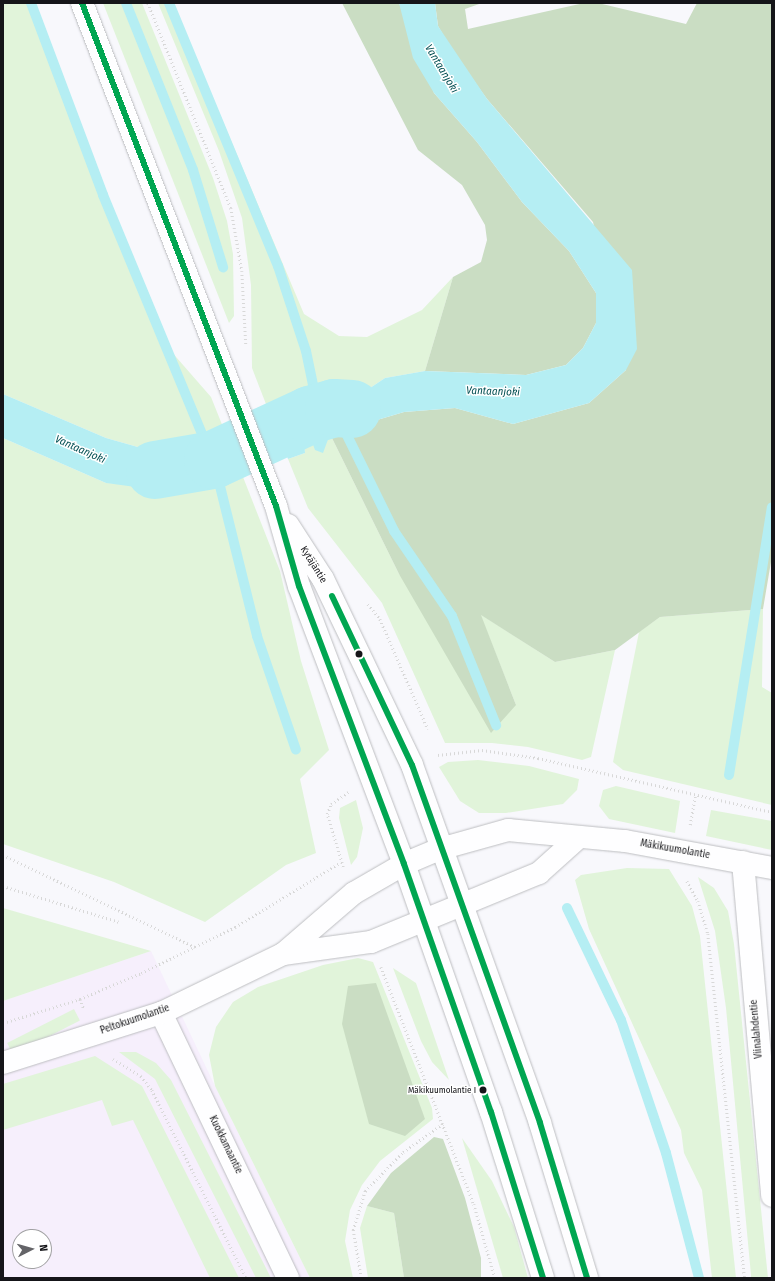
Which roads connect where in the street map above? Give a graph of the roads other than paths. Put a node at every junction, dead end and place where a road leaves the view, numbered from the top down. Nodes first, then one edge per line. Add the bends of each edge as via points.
1 (82, 3) edge
2 (276, 506) junction
3 (578, 838) junction
4 (440, 849) junction
5 (743, 862) junction
6 (404, 864) junction
7 (772, 868) edge
8 (462, 904) junction
9 (424, 921) junction
10 (283, 954) junction
11 (161, 1013) junction
12 (3, 1063) edge
13 (772, 1196) edge
14 (288, 1278) edge
15 (543, 1278) edge
16 (587, 1278) edge

1 - 2 street, Kytäjäntie
2 - 4 street, Kytäjäntie via 323,579 373,679 412,765
2 - 6 street, Kytäjäntie via 311,621
3 - 4 street, Mäkikuumolantie via 543,830 508,830
3 - 5 street, Mäkikuumolantie via 625,841
3 - 8 street via 538,873
4 - 6 street, Peltokuumolantie
4 - 8 street, Kytäjäntie
5 - 7 street, Mäkikuumolantie
5 - 13 street, Viinalahdentie
6 - 9 street, Kytäjäntie
6 - 10 street, Peltokuumolantie via 354,892
8 - 9 street
8 - 16 street, Kytäjäntie via 540,1123
9 - 10 street, Peltokuumolantie via 371,942
9 - 15 street, Kytäjäntie via 491,1112
10 - 11 street, Peltokuumolantie
11 - 12 street, Peltokuumolantie
11 - 14 street, Kuokkamaantie

